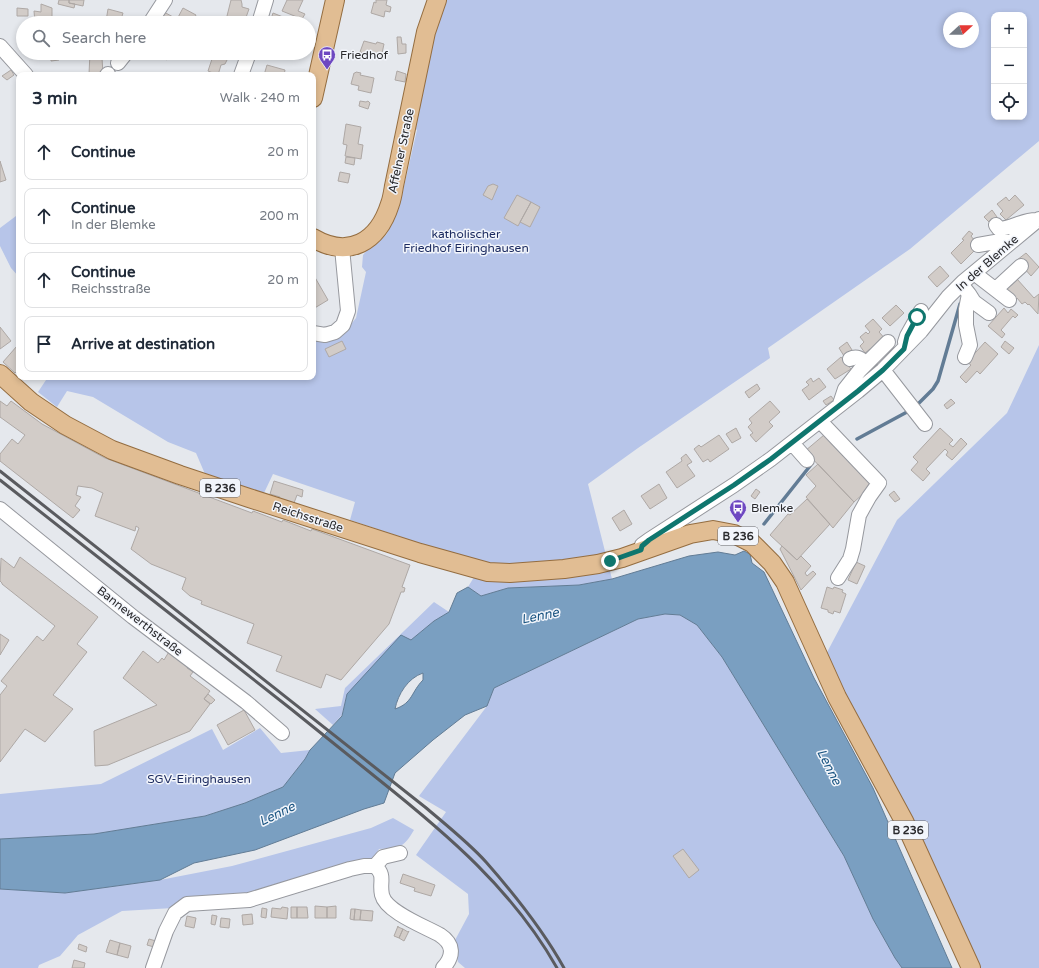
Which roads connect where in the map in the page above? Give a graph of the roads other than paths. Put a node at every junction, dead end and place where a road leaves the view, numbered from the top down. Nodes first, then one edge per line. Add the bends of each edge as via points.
1 (165, 0) edge
2 (266, 0) edge
3 (335, 0) edge
4 (437, 0) edge
5 (155, 16) edge
6 (261, 16) edge
7 (0, 46) edge
8 (246, 60) edge
9 (23, 72) edge
10 (242, 72) edge
11 (316, 85) edge
12 (1038, 220) edge
13 (996, 225) dead end
14 (316, 240) edge
15 (1011, 242) junction
16 (978, 245) dead end
17 (342, 248) junction
18 (1021, 266) dead end
19 (974, 273) junction
20 (965, 289) junction
21 (996, 290) junction
22 (1009, 300) dead end
23 (921, 311) dead end
24 (989, 313) dead end
25 (316, 334) edge
26 (888, 342) dead end
27 (904, 349) junction
28 (965, 357) dead end
29 (850, 359) dead end
30 (864, 366) junction
31 (883, 370) junction
32 (0, 374) edge
33 (840, 404) junction
34 (820, 421) junction
35 (925, 424) dead end
36 (792, 443) junction
37 (807, 460) dead end
38 (0, 509) edge
39 (641, 550) junction
40 (838, 578) dead end
41 (282, 733) dead end
42 (400, 853) dead end
43 (375, 866) junction
44 (152, 968) edge
45 (443, 968) edge
46 (971, 968) edge

1 - 5 street
2 - 6 street
3 - 11 main road
4 - 17 main road, Affelner Straße via 426,32 390,204 382,223 368,239
7 - 9 street
8 - 10 street
12 - 13 street via 1007,228 999,228
12 - 15 street, In der Blemke
14 - 17 main road via 329,246
15 - 16 street
15 - 19 street, In der Blemke
17 - 25 street via 348,311 343,325 335,332 325,335
18 - 21 street
19 - 20 street, In der Blemke
19 - 21 street
20 - 24 street via 974,302
20 - 27 street, In der Blemke
20 - 28 street via 966,325 970,345
21 - 22 street
23 - 27 street via 907,336
26 - 30 street
27 - 31 street, In der Blemke
29 - 30 street via 860,358
30 - 33 street via 844,389
31 - 33 street, In der Blemke
31 - 35 street
32 - 39 main road, Reichsstraße / B 236 via 31,402 60,422 112,450 249,498 488,572 564,569 618,559
33 - 34 street, In der Blemke
34 - 36 street, In der Blemke
34 - 40 street via 879,483 860,515 850,559
36 - 37 street
36 - 39 street, In der Blemke via 728,489 649,540
38 - 41 street, Bannewerthstraße
39 - 46 main road, B 236 via 690,534 713,530 734,534 752,543 772,563 785,582 837,697 904,821
42 - 43 street via 382,857
43 - 44 street via 343,870 248,900 187,904 175,912
43 - 45 street via 381,873 382,894 386,903 403,916 445,938 452,955

